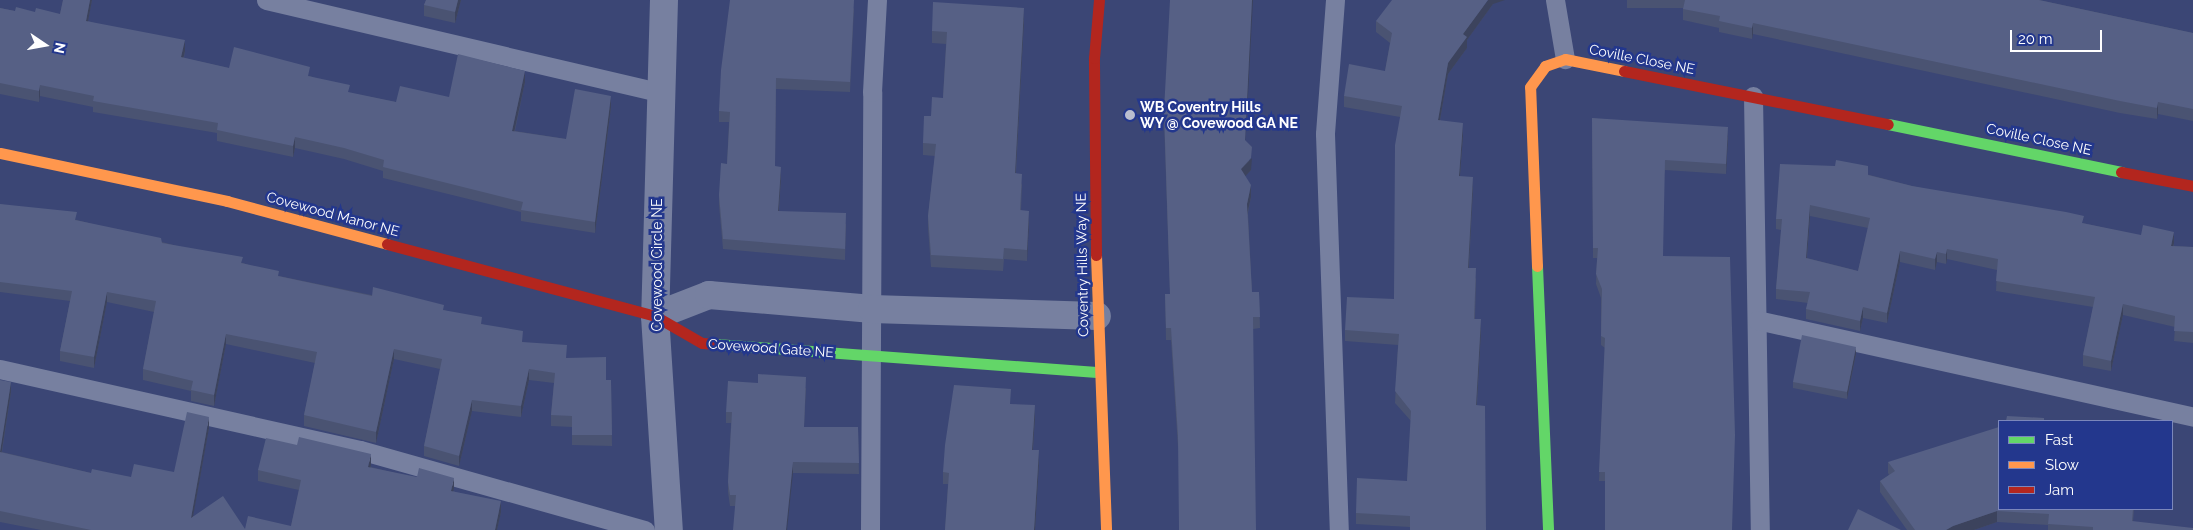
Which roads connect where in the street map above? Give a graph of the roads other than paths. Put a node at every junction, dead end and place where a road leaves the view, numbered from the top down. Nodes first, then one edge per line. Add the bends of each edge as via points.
1 (266, 0) edge
2 (664, 0) edge
3 (877, 0) edge
4 (1099, 0) edge
5 (1335, 0) edge
6 (1555, 0) edge
7 (1565, 58) junction
8 (659, 92) junction
9 (1753, 96) junction
10 (0, 154) edge
11 (2193, 186) edge
12 (872, 309) junction
13 (655, 316) junction
14 (1097, 316) junction
15 (1757, 320) junction
16 (873, 355) junction
17 (0, 369) edge
18 (1100, 372) junction
19 (2193, 417) edge
20 (645, 530) edge
21 (669, 530) edge
22 (870, 530) edge
23 (1106, 530) edge
24 (1339, 530) edge
25 (1548, 530) edge
26 (1760, 530) edge

1 - 8 lane
2 - 8 street, Covewood Circle NE
3 - 12 lane
4 - 14 street, Coventry Hills Way NE via 1094,58
5 - 24 lane via 1325,134
6 - 7 lane
7 - 9 street, Coville Close NE
7 - 25 street via 1545,66 1530,87
8 - 13 street, Covewood Circle NE
9 - 11 street, Coville Close NE
9 - 15 lane
10 - 13 street, Covewood Manor NE via 227,201
12 - 13 street via 709,295
12 - 14 street
12 - 16 lane
13 - 16 street, Covewood Gate NE via 702,344
13 - 21 street, Covewood Circle NE
14 - 18 street, Coventry Hills Way NE
15 - 19 lane
15 - 26 lane
16 - 18 street, Covewood Gate NE
16 - 22 lane
17 - 20 lane via 360,450
18 - 23 street, Coventry Hills Way NE

